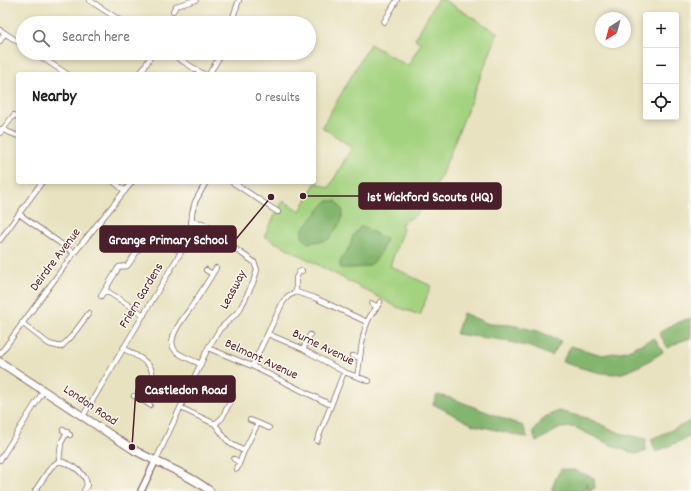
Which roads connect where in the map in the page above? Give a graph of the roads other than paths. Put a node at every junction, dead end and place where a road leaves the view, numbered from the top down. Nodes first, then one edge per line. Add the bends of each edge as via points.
1 (89, 0) edge
2 (196, 0) edge
3 (239, 0) edge
4 (397, 0) edge
5 (173, 11) dead end
6 (113, 16) edge
7 (234, 16) edge
8 (384, 22) dead end
9 (0, 30) edge
10 (5, 33) junction
11 (16, 40) edge
12 (0, 41) edge
13 (46, 60) edge
14 (149, 60) edge
15 (181, 60) edge
16 (218, 60) edge
17 (64, 72) edge
18 (141, 72) edge
19 (200, 72) edge
20 (210, 72) edge
21 (16, 116) edge
22 (1, 131) edge
23 (16, 135) edge
24 (41, 184) edge
25 (116, 184) edge
26 (130, 184) edge
27 (205, 184) edge
28 (235, 184) edge
29 (125, 191) junction
30 (278, 212) dead end
31 (19, 214) junction
32 (191, 222) junction
33 (0, 240) edge
34 (182, 252) junction
35 (74, 253) junction
36 (216, 268) dead end
37 (206, 270) dead end
38 (302, 271) dead end
39 (212, 274) junction
40 (105, 290) junction
41 (296, 292) junction
42 (101, 296) dead end
43 (380, 302) dead end
44 (372, 304) dead end
45 (377, 307) junction
46 (89, 313) dead end
47 (144, 315) junction
48 (367, 322) junction
49 (22, 323) junction
50 (268, 334) junction
51 (310, 335) dead end
52 (123, 348) junction
53 (208, 348) junction
54 (303, 349) junction
55 (0, 354) edge
56 (352, 356) dead end
57 (359, 357) junction
58 (0, 362) edge
59 (201, 364) junction
60 (252, 366) junction
61 (344, 372) junction
62 (357, 376) junction
63 (369, 381) dead end
64 (44, 390) junction
65 (134, 396) dead end
66 (233, 396) dead end
67 (141, 399) junction
68 (230, 402) junction
69 (150, 404) dead end
70 (236, 405) dead end
71 (331, 405) junction
72 (181, 408) junction
73 (83, 416) junction
74 (250, 420) dead end
75 (258, 423) junction
76 (215, 424) junction
77 (269, 428) dead end
78 (67, 432) dead end
79 (317, 441) dead end
80 (244, 451) junction
81 (0, 460) edge
82 (234, 460) dead end
83 (59, 461) junction
84 (155, 462) junction
85 (240, 462) junction
86 (237, 469) dead end
87 (35, 491) edge
88 (84, 491) edge
89 (141, 491) edge
90 (210, 491) edge

1 - 6 street
2 - 5 street via 176,6
3 - 7 street
4 - 8 street
9 - 10 street
10 - 11 street
10 - 12 street
13 - 17 street
14 - 18 street
15 - 19 street
16 - 20 street
21 - 22 street via 14,115
22 - 23 street
24 - 31 street
25 - 29 street
26 - 29 street, Deirdre Avenue
27 - 32 street, Friern Gardens via 195,202
28 - 30 street
29 - 35 street, Deirdre Avenue
31 - 33 street
31 - 35 street
32 - 34 street, Friern Gardens via 191,234
32 - 53 street, Leasway via 202,223 218,232 231,246 254,262 257,270 239,311 220,329
34 - 40 street via 156,234 152,235 147,238 127,266 117,270
34 - 47 street, Friern Gardens
35 - 49 street, Deirdre Avenue
36 - 39 street
37 - 39 street
38 - 41 street via 296,278
39 - 59 street via 182,318 172,344 177,353
40 - 42 street
40 - 47 street
41 - 48 street
41 - 50 street via 288,296 281,305
43 - 45 street
44 - 45 street
45 - 48 street
46 - 49 street via 61,347 49,344
47 - 52 street, Friern Gardens
48 - 57 street
49 - 55 street, Deirdre Avenue
50 - 54 street, Burne Avenue
50 - 60 street
51 - 54 street
52 - 67 street via 151,368 153,374
52 - 73 street, Friern Gardens
53 - 59 street, Belmont Avenue
53 - 60 street, Belmont Avenue
54 - 61 street, Burne Avenue
56 - 57 street
57 - 62 street
58 - 64 main road, London Road
59 - 72 street, Belmont Avenue
60 - 71 street, Belmont Avenue
61 - 62 street, Burne Avenue
61 - 71 street
62 - 63 street, Burne Avenue
64 - 73 main road, London Road
64 - 81 street
65 - 67 street
66 - 68 street
67 - 69 street
68 - 70 street
68 - 76 street via 222,418
71 - 79 street
72 - 76 street
72 - 84 street, Belmont Avenue
73 - 84 main road, London Road
74 - 75 street
75 - 77 street
75 - 80 street
76 - 80 street via 231,444
78 - 83 street via 61,443
80 - 85 street
82 - 85 street
83 - 87 street via 51,467
83 - 88 street via 70,465 84,476 87,485
84 - 89 street
84 - 90 main road, London Road via 192,479
85 - 86 street

